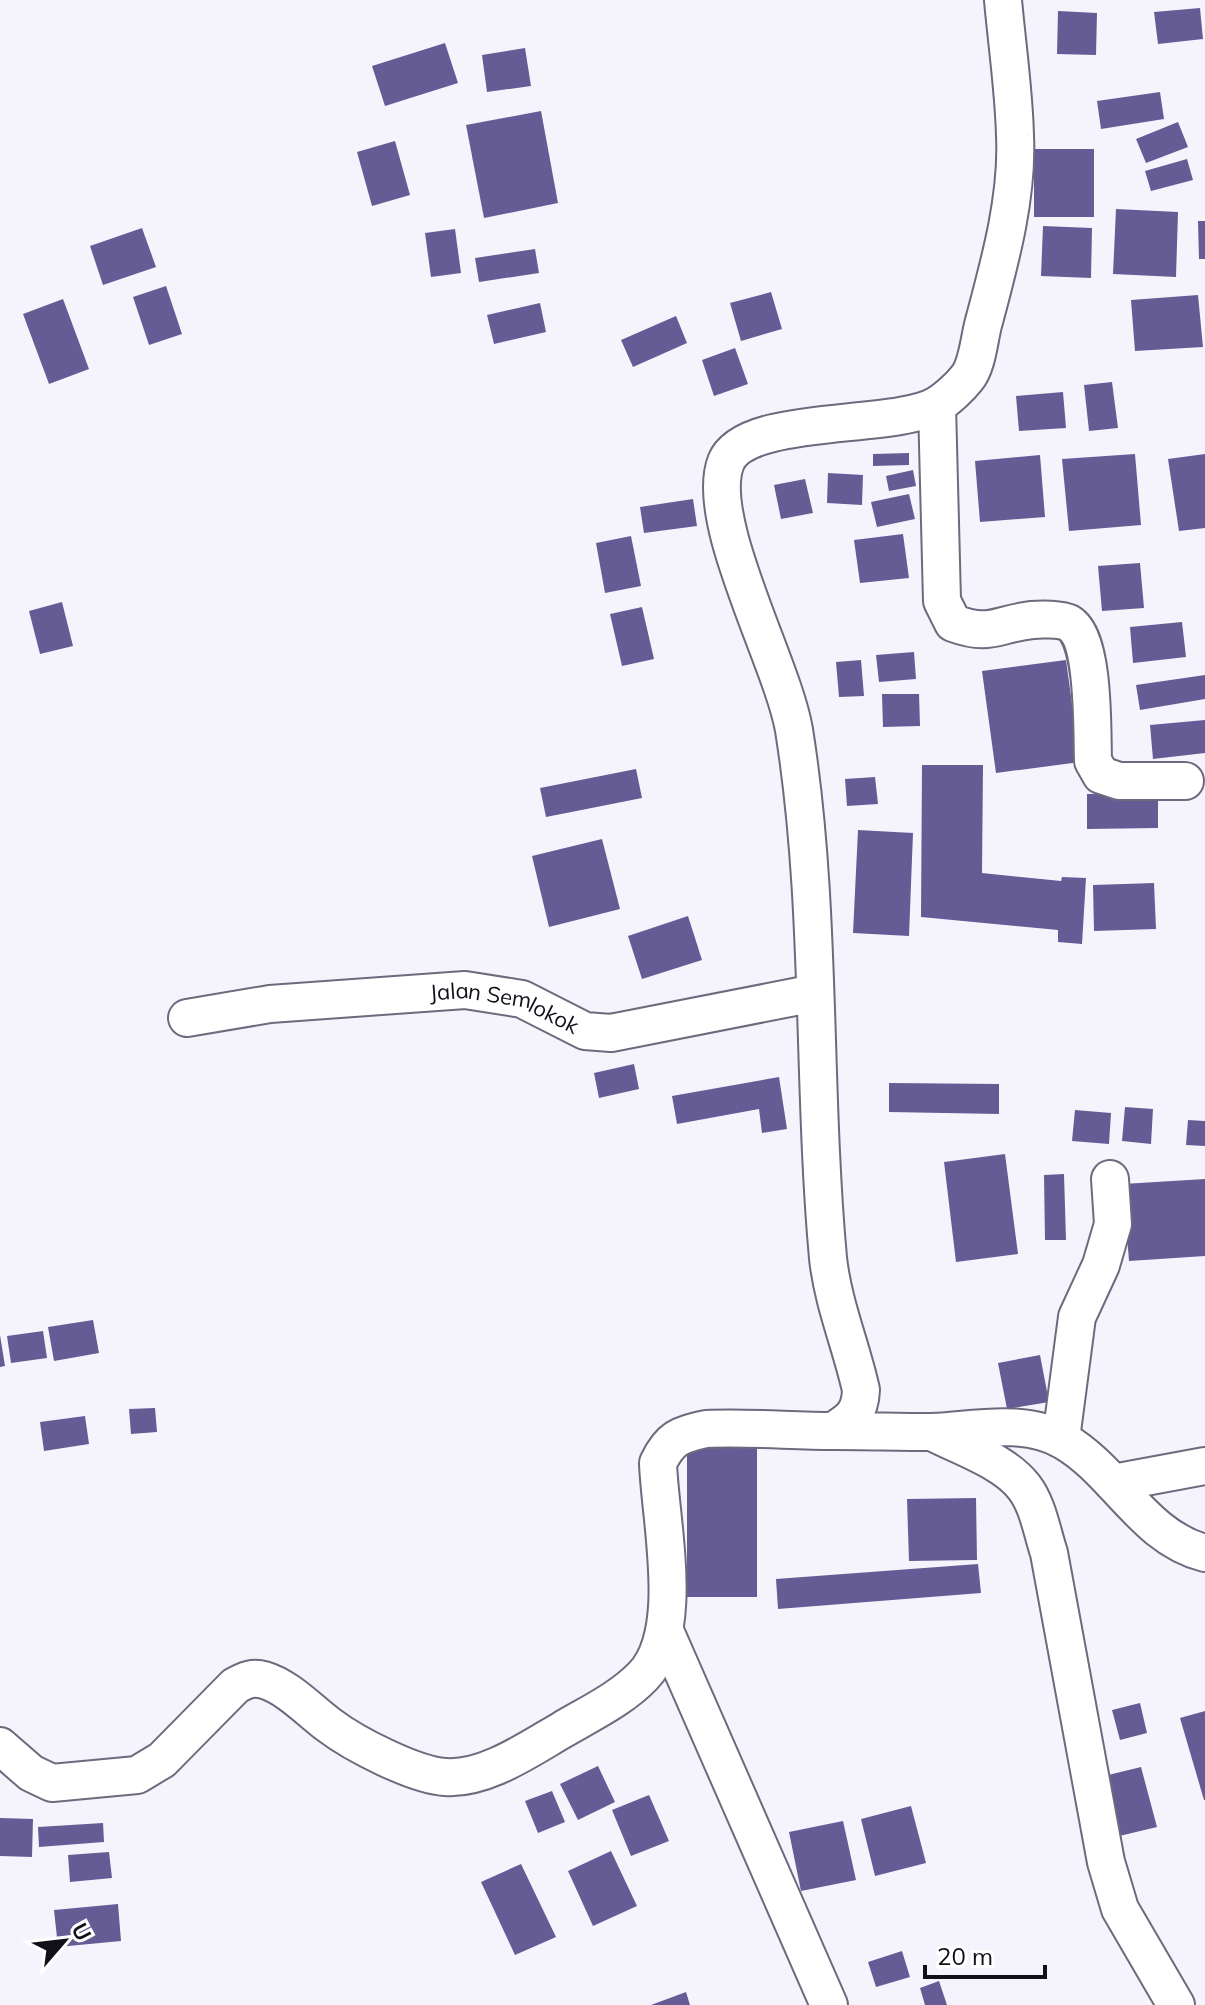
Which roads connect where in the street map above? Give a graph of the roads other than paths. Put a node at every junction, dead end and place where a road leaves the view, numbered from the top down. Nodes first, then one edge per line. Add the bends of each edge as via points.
1 (1003, 0) edge
2 (937, 405) junction
3 (1185, 781) dead end
4 (815, 993) junction
5 (187, 1018) dead end
6 (1110, 1179) dead end
7 (833, 1431) junction
8 (932, 1432) junction
9 (1061, 1439) junction
10 (1205, 1466) edge
11 (1113, 1483) junction
12 (1205, 1553) edge
13 (665, 1631) junction
14 (0, 1746) edge
15 (829, 2005) edge
16 (1176, 2005) edge

1 - 2 street via 1016,138 1005,235 970,376
2 - 3 street via 942,601 953,623 976,632 1034,619 1068,622 1081,635 1087,657 1093,761 1101,775 1119,781
2 - 4 street via 915,413 768,434 743,443 727,458 720,487 723,513 793,726
4 - 5 street, Jalan Semlokok via 606,1033 585,1031 522,999 465,990 270,1004
4 - 7 street via 829,1261 861,1390 853,1419
6 - 9 street via 1113,1224 1077,1317
7 - 8 street
7 - 13 street via 706,1429 667,1444 658,1463 668,1599
8 - 9 street via 993,1427
8 - 16 street via 1002,1469 1025,1488 1037,1513 1049,1553 1106,1862 1120,1909
9 - 11 street
10 - 11 street
11 - 12 street via 1161,1533
13 - 14 street via 657,1659 617,1698 526,1751 472,1775 424,1774 333,1728 266,1681 249,1678 162,1760 137,1775 52,1783 31,1773
13 - 15 street

